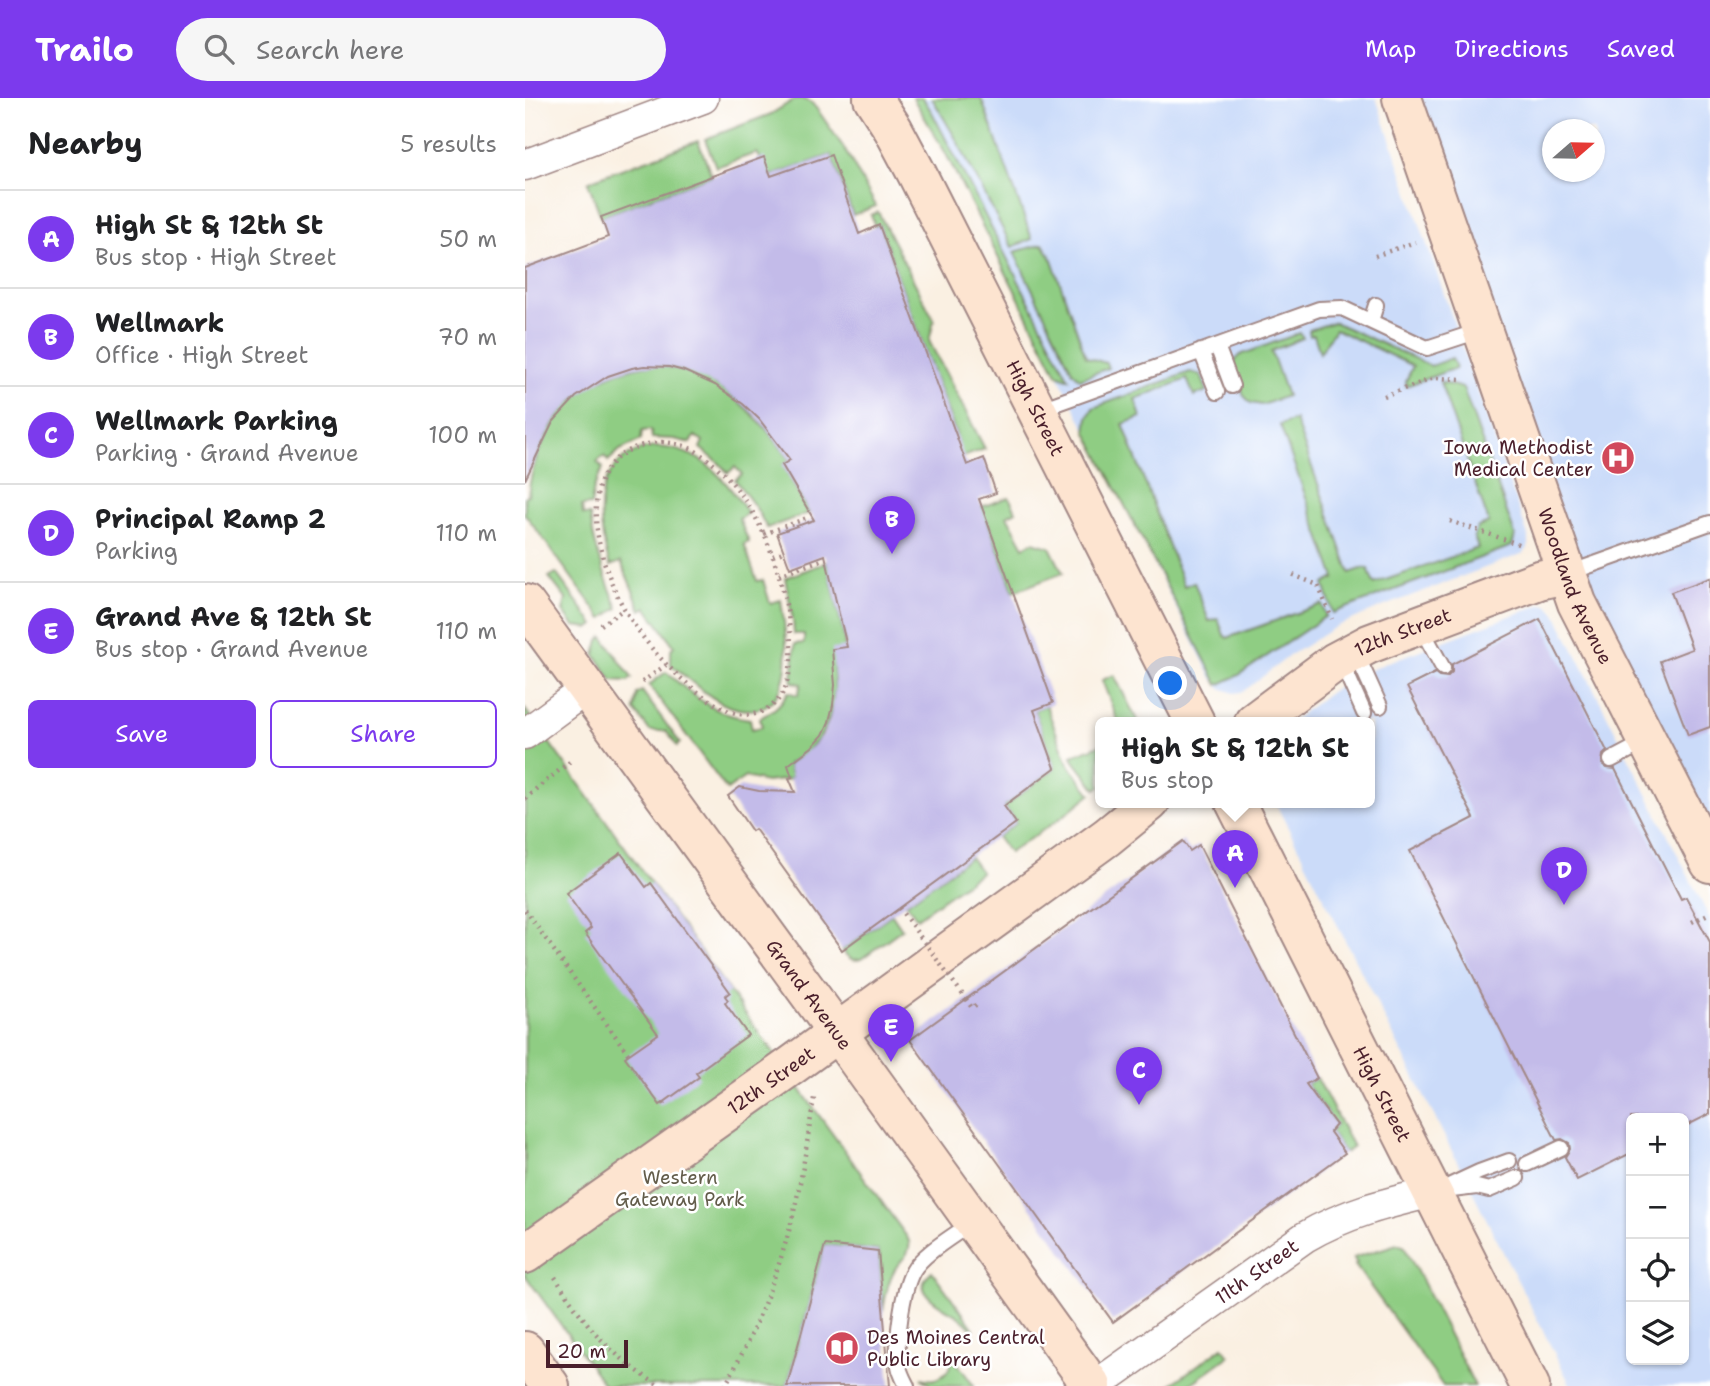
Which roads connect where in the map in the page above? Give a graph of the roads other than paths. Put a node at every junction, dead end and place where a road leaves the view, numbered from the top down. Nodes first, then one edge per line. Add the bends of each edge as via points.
1 (703, 98) edge
2 (873, 98) edge
3 (1402, 98) edge
4 (525, 165) edge
5 (1376, 305) dead end
6 (1371, 321) junction
7 (1482, 330) junction
8 (1217, 346) junction
9 (1201, 351) junction
10 (1232, 386) dead end
11 (1217, 392) dead end
12 (1037, 411) junction
13 (1710, 523) edge
14 (1566, 574) junction
15 (525, 604) edge
16 (1420, 625) junction
17 (1348, 655) junction
18 (1443, 668) dead end
19 (586, 690) junction
20 (1380, 706) dead end
21 (1364, 713) dead end
22 (1192, 717) edge
23 (1261, 717) edge
24 (525, 734) edge
25 (1647, 741) junction
26 (1611, 760) dead end
27 (1143, 808) edge
28 (1238, 808) edge
29 (1710, 863) edge
30 (837, 1032) junction
31 (1561, 1148) dead end
32 (1509, 1161) dead end
33 (1527, 1164) dead end
34 (1517, 1178) dead end
35 (1433, 1192) junction
36 (973, 1222) junction
37 (525, 1254) edge
38 (525, 1351) edge
39 (550, 1386) edge
40 (907, 1386) edge
41 (1093, 1386) edge
42 (1530, 1386) edge

1 - 4 street
2 - 12 main road, High Street via 916,172
3 - 7 main road, Woodland Avenue
5 - 6 lane
6 - 7 lane via 1427,348
6 - 8 lane via 1342,308 1319,309 1257,324
7 - 14 main road, Woodland Avenue
8 - 9 lane
8 - 10 lane
9 - 11 lane
9 - 12 lane via 1126,371
12 - 22 main road, High Street
13 - 14 lane
14 - 16 main road, 12th Street
14 - 25 main road, Woodland Avenue
15 - 19 main road, Grand Avenue
16 - 17 main road, 12th Street
16 - 18 lane
17 - 20 lane
17 - 21 lane
17 - 23 main road, 12th Street
19 - 24 street
19 - 30 main road, Grand Avenue
25 - 26 lane
25 - 29 main road, Woodland Avenue
27 - 30 main road, 12th Street
28 - 35 main road, High Street
30 - 36 main road, Grand Avenue
30 - 37 main road, 12th Street
31 - 33 lane
32 - 35 lane
34 - 35 lane via 1489,1190 1477,1186
35 - 41 street, 11th Street via 1345,1216 1318,1229
35 - 42 main road, High Street
36 - 40 lane via 913,1270 903,1300 898,1350 899,1369
36 - 41 main road, Grand Avenue
38 - 39 main road

